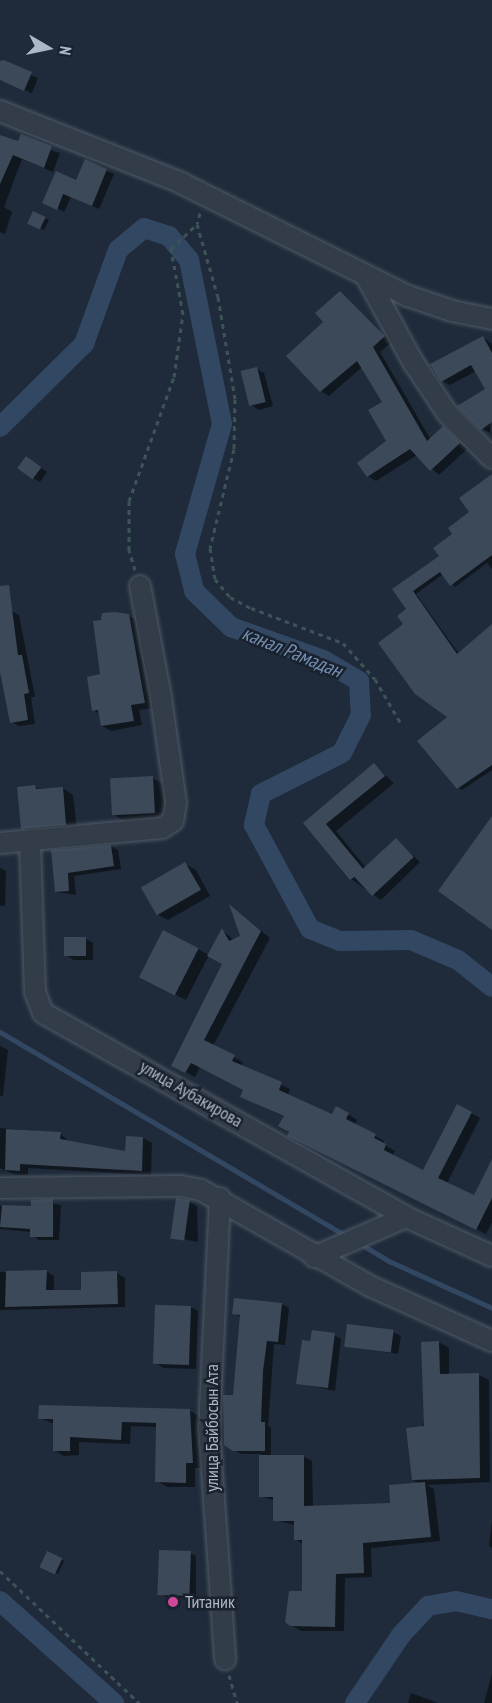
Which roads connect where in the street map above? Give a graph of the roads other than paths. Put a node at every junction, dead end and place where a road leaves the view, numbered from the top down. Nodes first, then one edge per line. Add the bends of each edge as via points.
1 (0, 111) edge
2 (367, 278) junction
3 (492, 319) edge
4 (492, 458) edge
5 (140, 586) road end
6 (30, 842) junction
7 (0, 843) edge
8 (0, 1188) edge
9 (220, 1198) junction
10 (406, 1217) junction
11 (492, 1256) edge
12 (314, 1257) junction
13 (492, 1341) edge
14 (225, 1659) road end

1 - 2 street via 204,194
2 - 3 street via 452,311
2 - 4 street via 447,413
5 - 6 street via 176,803 172,821 162,828
6 - 7 street
6 - 10 street, улица Аубакирова via 31,948 35,992 43,1013
8 - 9 street via 181,1186
9 - 12 street
9 - 14 street, улица Байбосын Ата via 209,1428
10 - 11 street, улица Аубакирова
10 - 12 street
12 - 13 street

